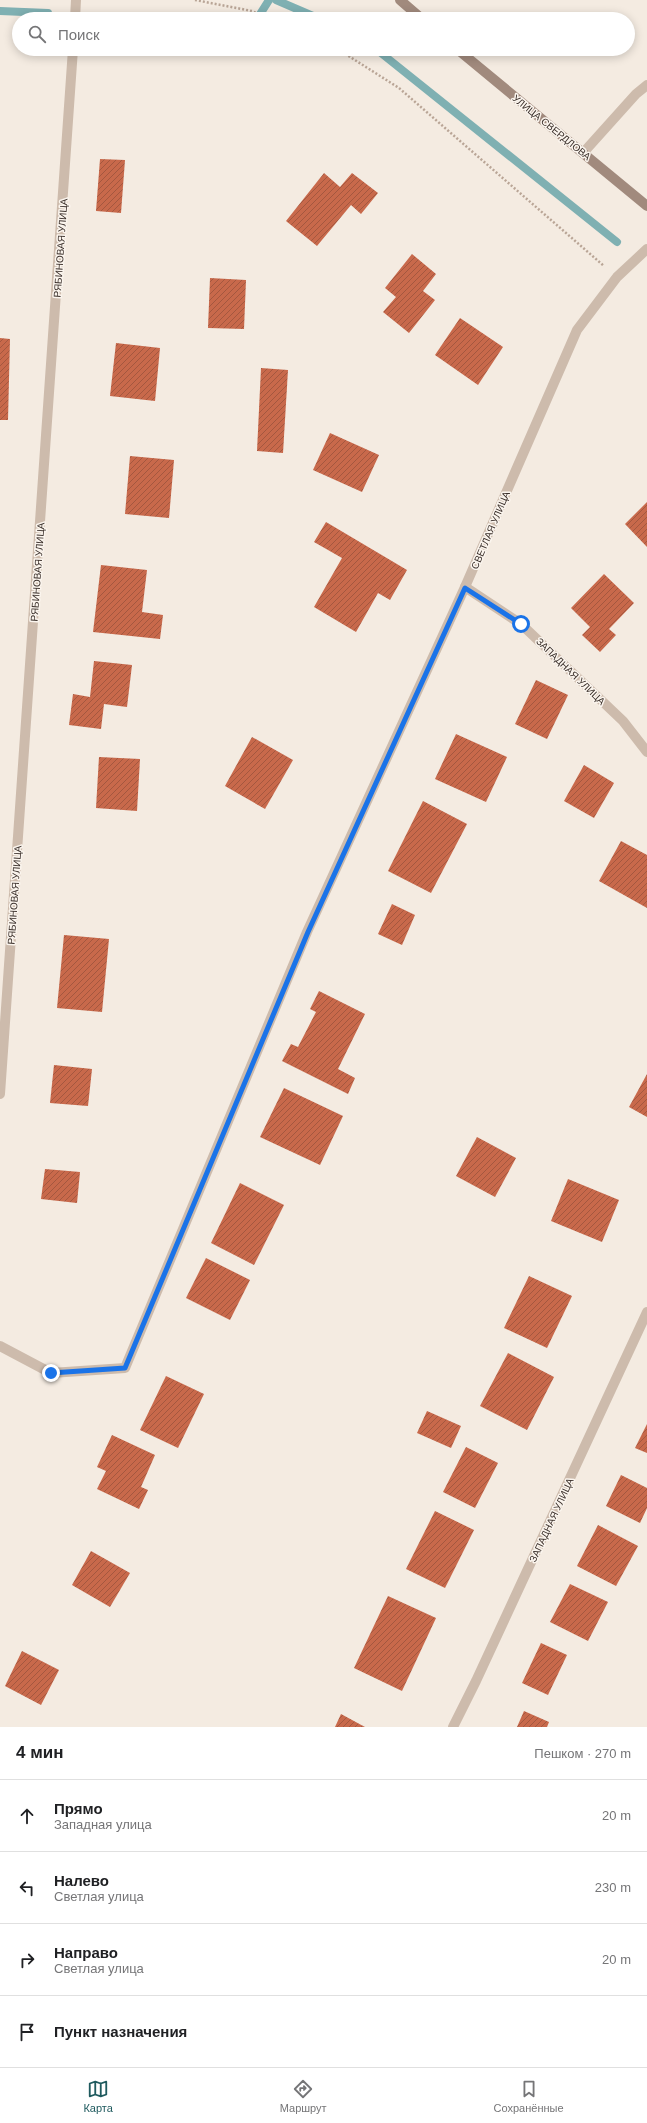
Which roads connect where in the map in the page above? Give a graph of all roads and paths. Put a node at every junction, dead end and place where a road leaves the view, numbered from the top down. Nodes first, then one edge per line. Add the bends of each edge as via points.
1 (76, 0) edge
2 (195, 0) edge
3 (400, 0) edge
4 (75, 12) edge
5 (254, 12) edge
6 (414, 12) edge
7 (73, 56) edge
8 (349, 56) edge
9 (465, 56) edge
10 (647, 84) edge
11 (583, 153) junction
12 (647, 206) edge
13 (647, 249) edge
14 (617, 277) junction
15 (465, 588) junction
16 (647, 752) edge
17 (0, 1094) edge
18 (647, 1312) edge
19 (0, 1346) edge
20 (453, 1727) edge

1 - 4 street
2 - 5 path
3 - 6 main road
7 - 17 street, РЯБИНОВАЯ УЛИЦА
8 - 14 path via 399,88
9 - 11 main road, УЛИЦА СВЕРДЛОВА
10 - 11 street
11 - 12 main road, УЛИЦА СВЕРДЛОВА
13 - 14 street, СВЕТЛАЯ УЛИЦА
14 - 15 street, СВЕТЛАЯ УЛИЦА via 577,330
15 - 16 street, ЗАПАДНАЯ УЛИЦА via 521,624 623,721
15 - 19 street, СВЕТЛАЯ УЛИЦА via 308,932 125,1368 51,1373
18 - 20 street, ЗАПАДНАЯ УЛИЦА via 480,1674

